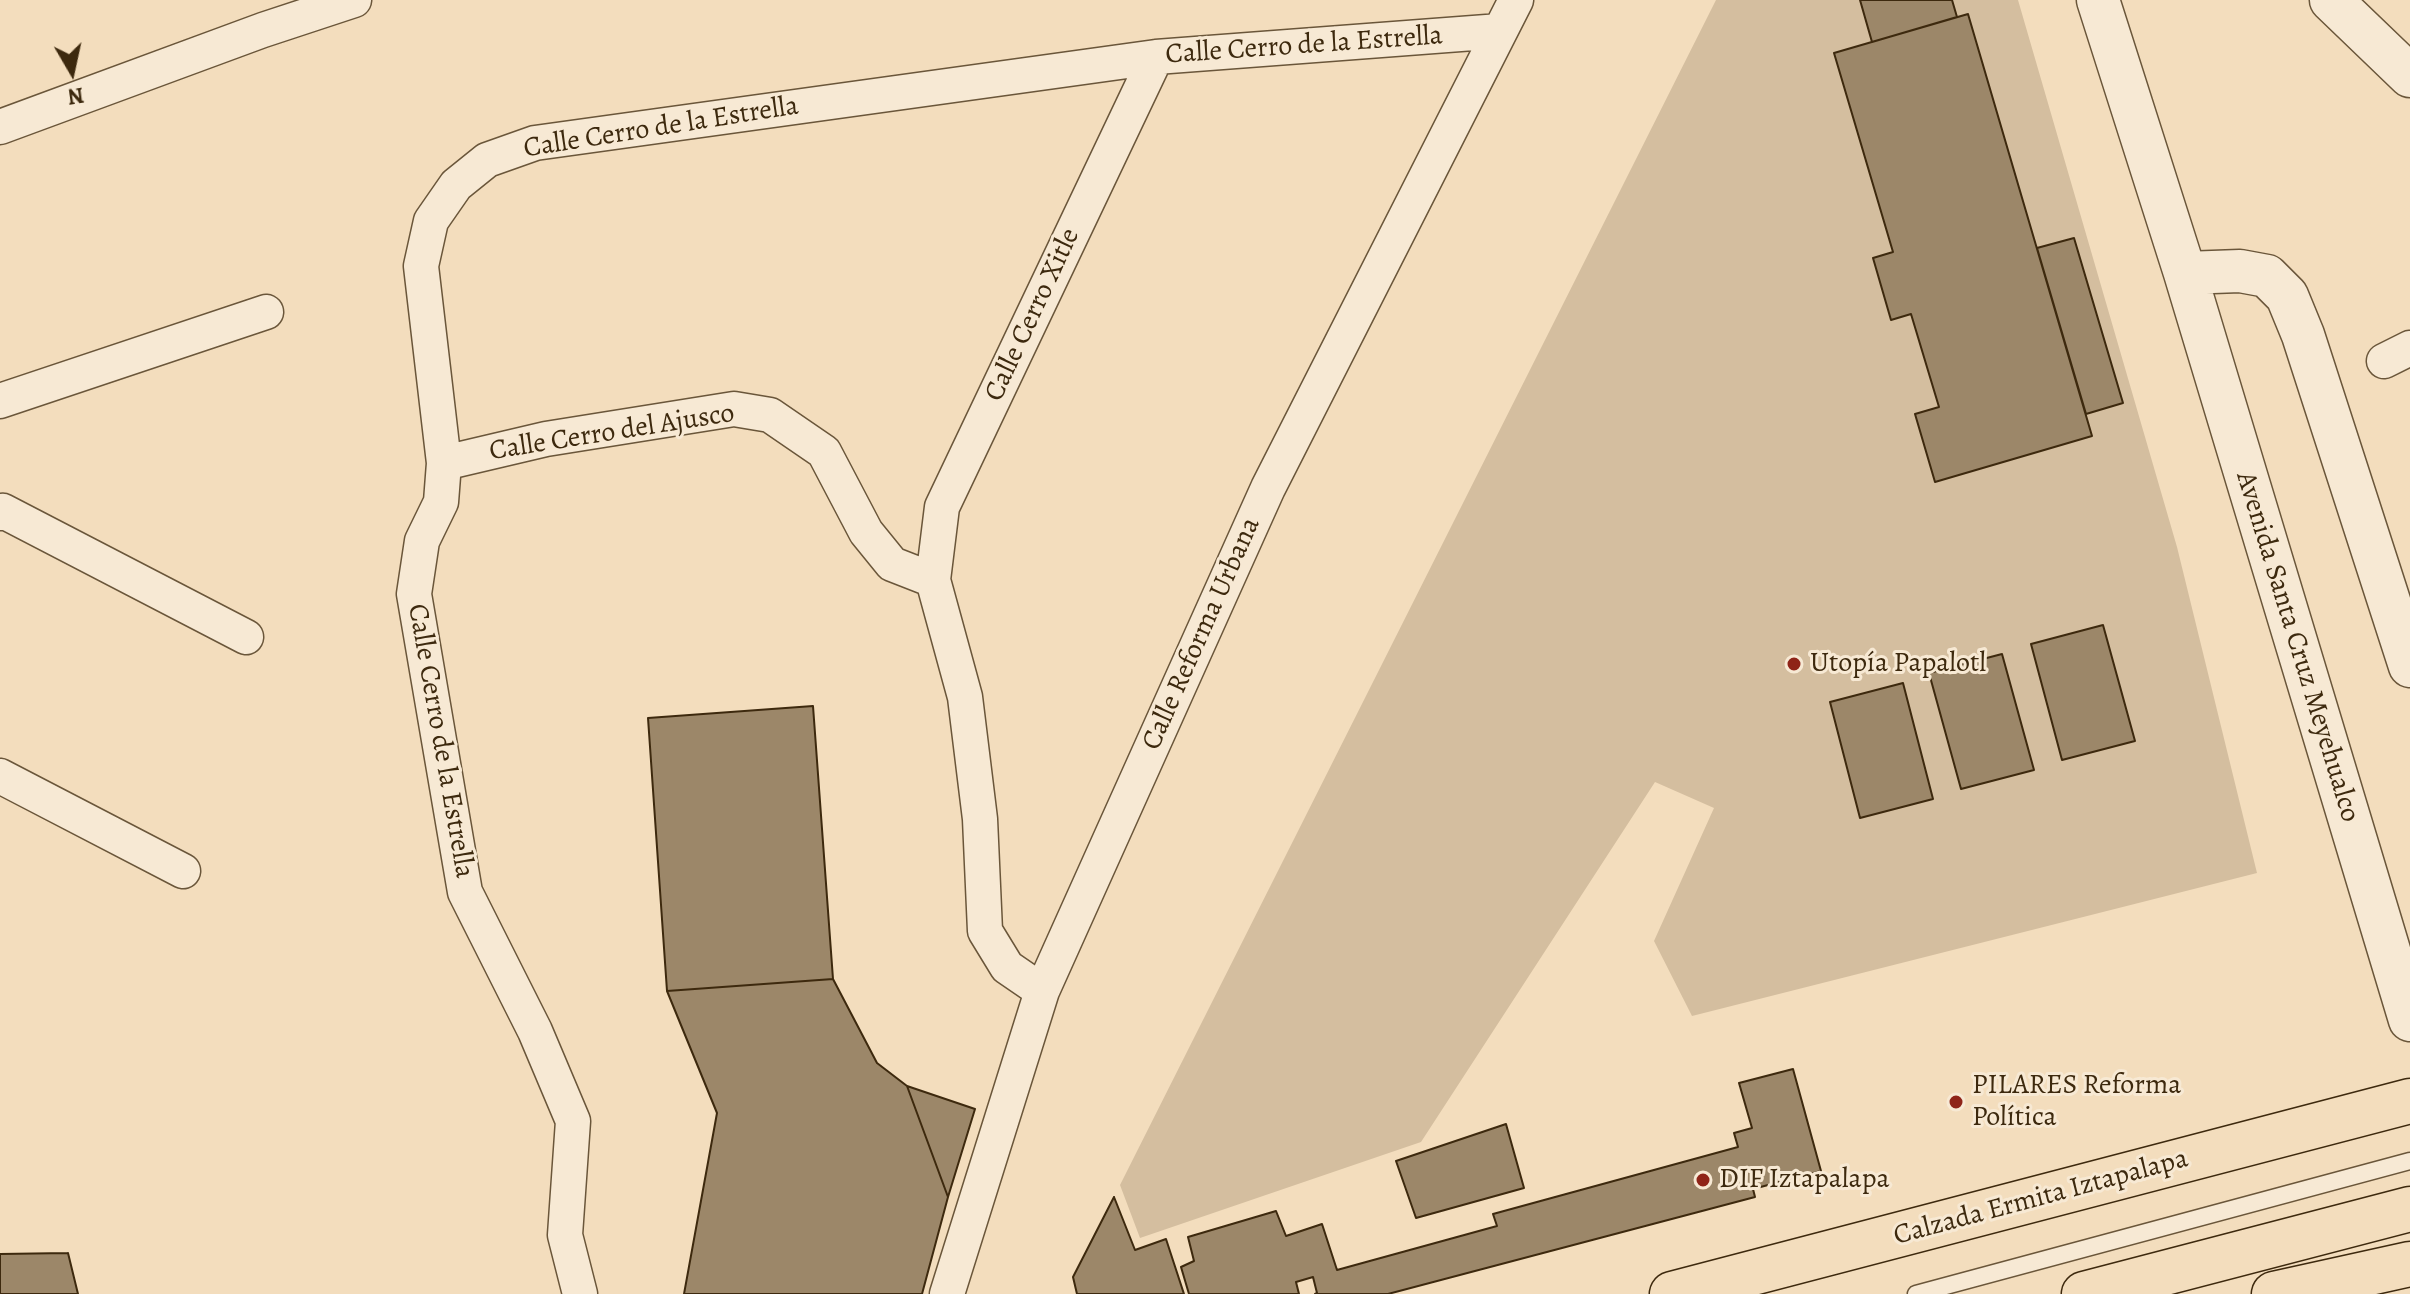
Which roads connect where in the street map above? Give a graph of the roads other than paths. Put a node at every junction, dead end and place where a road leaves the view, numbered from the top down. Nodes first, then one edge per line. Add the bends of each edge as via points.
1 (354, 0) edge
2 (1516, 0) edge
3 (2098, 0) edge
4 (2331, 0) edge
5 (1500, 31) junction
6 (1156, 57) junction
7 (2410, 76) edge
8 (0, 127) edge
9 (2185, 273) junction
10 (266, 312) dead end
11 (0, 401) edge
12 (444, 463) junction
13 (0, 513) edge
14 (933, 580) junction
15 (246, 637) dead end
16 (2410, 666) edge
17 (0, 776) edge
18 (183, 871) dead end
19 (1042, 991) junction
20 (2410, 1020) edge
21 (2410, 1101) edge
22 (2410, 1161) edge
23 (2410, 1209) edge
24 (2410, 1264) edge
25 (580, 1294) edge
26 (947, 1294) edge
27 (1672, 1294) edge
28 (1916, 1294) edge
29 (2084, 1294) edge
30 (2274, 1294) edge

1 - 8 street
2 - 5 street, Calle Reforma Urbana
3 - 9 street, Avenida Santa Cruz Meyehualco
4 - 7 street
5 - 6 street, Calle Cerro de la Estrella
5 - 19 street, Calle Reforma Urbana via 1268,488
6 - 12 street, Calle Cerro de la Estrella via 535,143 487,160 456,185 431,221 421,266
6 - 14 street, Calle Cerro Xitle via 942,507
9 - 16 street via 2240,271 2267,276 2287,296
9 - 20 street, Avenida Santa Cruz Meyehualco
10 - 11 street
12 - 14 street, Calle Cerro del Ajusco via 546,439 734,409 770,415 824,452 866,532 892,564
12 - 25 street, Calle Cerro de la Estrella via 441,502 422,541 414,594 465,892 535,1031 573,1121 565,1235
13 - 15 street
14 - 19 street via 965,697 980,819 985,931 1007,967
17 - 18 street
19 - 26 street, Calle Reforma Urbana
21 - 27 main road, Calzada Ermita Iztapalapa
22 - 28 lane
23 - 29 main road
24 - 30 main road

